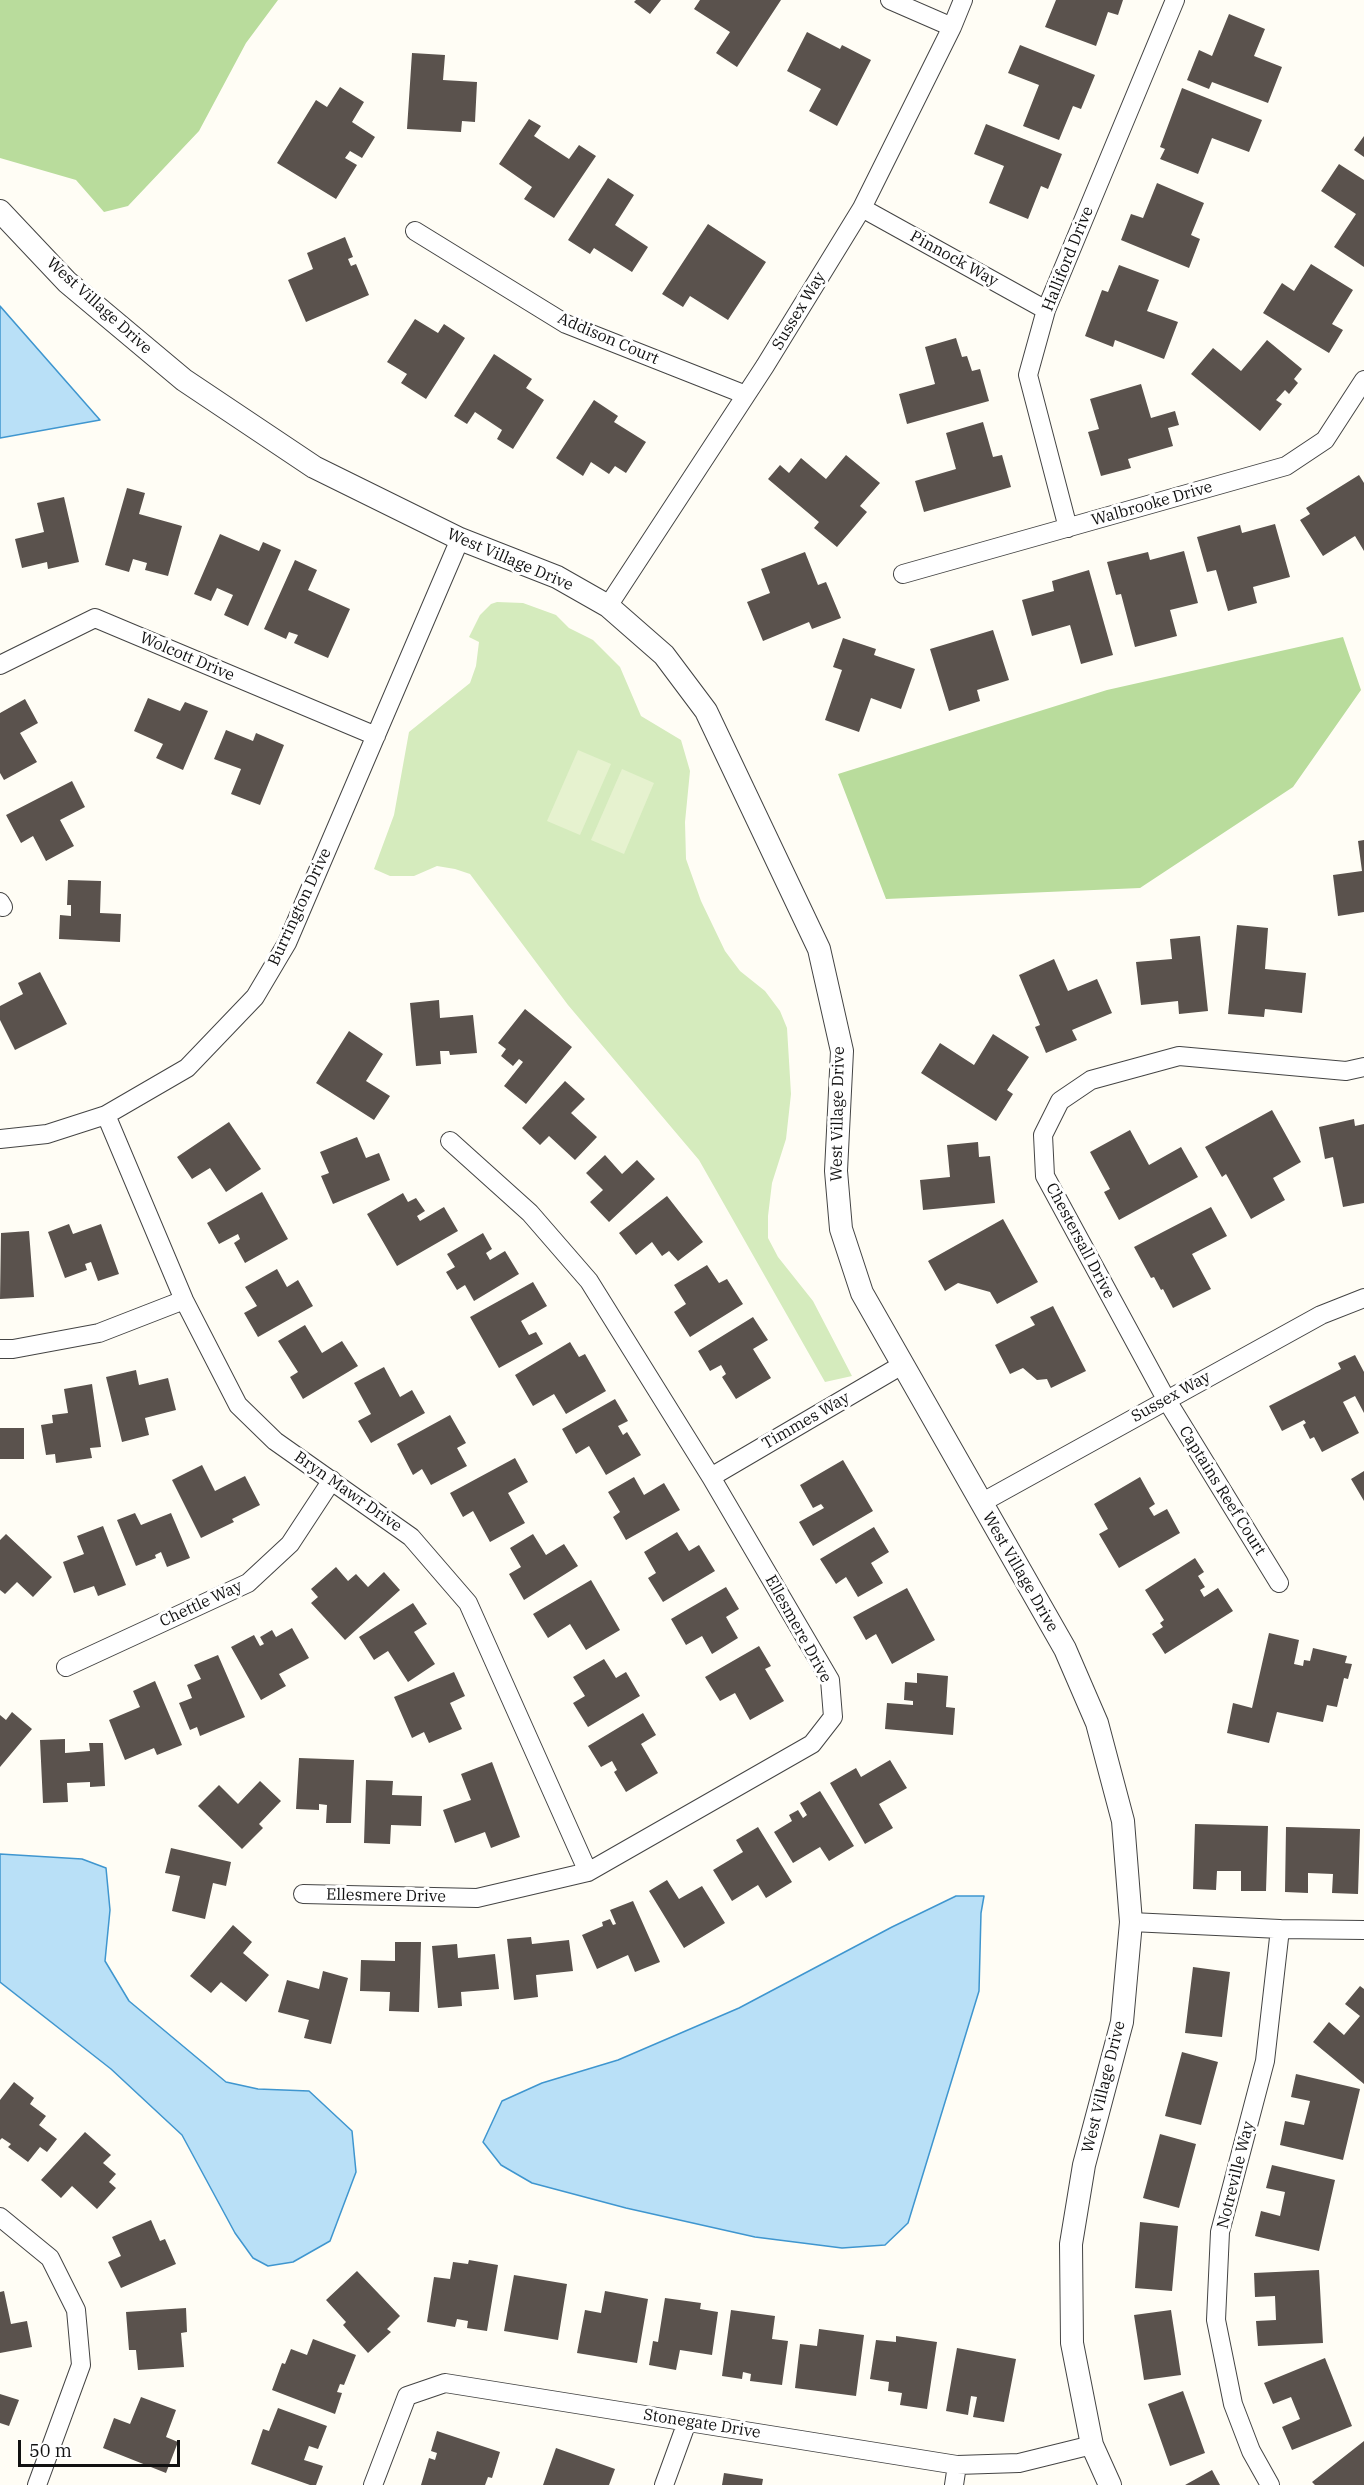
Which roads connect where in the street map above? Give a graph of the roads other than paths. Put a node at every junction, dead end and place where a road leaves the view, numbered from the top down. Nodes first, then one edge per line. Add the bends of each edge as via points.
1 (890, 0) edge
2 (963, 0) edge
3 (1175, 0) edge
4 (952, 27) junction
5 (862, 208) junction
6 (0, 211) edge
7 (415, 231) dead end
8 (1046, 310) junction
9 (1364, 380) edge
10 (746, 395) junction
11 (1068, 528) junction
12 (460, 539) junction
13 (903, 574) dead end
14 (608, 606) junction
15 (0, 664) edge
16 (376, 736) junction
17 (1364, 1067) edge
18 (106, 1115) junction
19 (0, 1139) edge
20 (450, 1141) dead end
21 (1364, 1298) edge
22 (184, 1300) junction
23 (0, 1349) edge
24 (902, 1365) junction
25 (1166, 1399) junction
26 (711, 1477) junction
27 (332, 1480) junction
28 (981, 1503) junction
29 (1279, 1583) dead end
30 (66, 1667) dead end
31 (588, 1872) junction
32 (303, 1894) dead end
33 (1131, 1922) junction
34 (1280, 1929) junction
35 (1364, 1930) edge
36 (0, 2217) edge
37 (687, 2422) junction
38 (1092, 2445) junction
39 (957, 2465) junction
40 (37, 2485) edge
41 (373, 2485) edge
42 (664, 2485) edge
43 (954, 2485) edge
44 (1110, 2485) edge
45 (1270, 2485) edge

1 - 4 street
2 - 4 street, Sussex Way
3 - 8 street, Halliford Drive
4 - 5 street, Sussex Way
5 - 8 street, Pinnock Way
5 - 10 street, Sussex Way
6 - 12 street, West Village Drive via 68,282 184,380 314,467
7 - 10 street, Addison Court via 566,324
8 - 11 street, Halliford Drive via 1028,375
9 - 11 street, Walbrooke Drive via 1325,440 1286,466
10 - 14 street, Sussex Way
11 - 13 street, Walbrooke Drive
12 - 14 street, West Village Drive via 557,577
12 - 16 street, Burrington Drive
14 - 24 street, West Village Drive via 664,656 706,711 819,950 842,1051 836,1171 841,1229 862,1293
15 - 16 street, Wolcott Drive via 95,618
16 - 18 street, Burrington Drive via 287,943 255,997 187,1068
17 - 25 street, Chestersall Drive via 1346,1071 1179,1056 1091,1080 1060,1101 1043,1135 1045,1176
18 - 19 street, Burrington Drive via 47,1134
18 - 22 street, Bryn Mawr Drive
20 - 26 street, Ellesmere Drive via 530,1212 589,1281
21 - 25 street, Sussex Way via 1321,1315
22 - 23 street via 99,1333
22 - 27 street, Bryn Mawr Drive via 238,1405 275,1441
24 - 26 street, Timmes Way
24 - 28 street, West Village Drive
25 - 28 street, Sussex Way
25 - 29 street, Captains Reef Court
26 - 31 street, Ellesmere Drive via 830,1680 833,1717 812,1744
27 - 30 street, Chettle Way via 290,1544 248,1583
27 - 31 street, Bryn Mawr Drive via 411,1537 468,1603
28 - 33 street, West Village Drive via 1065,1649 1097,1723 1123,1821
31 - 32 street, Ellesmere Drive via 477,1898
33 - 34 street
33 - 38 street, West Village Drive via 1122,2022 1084,2165 1071,2244 1072,2343
34 - 35 street
34 - 45 street, Notreville Way via 1265,2061 1220,2232 1216,2320 1233,2404 1251,2451
36 - 40 street via 51,2259 76,2310 81,2365
37 - 39 street, Stonegate Drive
37 - 41 street, Stonegate Drive via 445,2383 407,2396
37 - 42 street
38 - 39 street, Stonegate Drive via 1019,2463
38 - 44 street, West Village Drive
39 - 43 street

